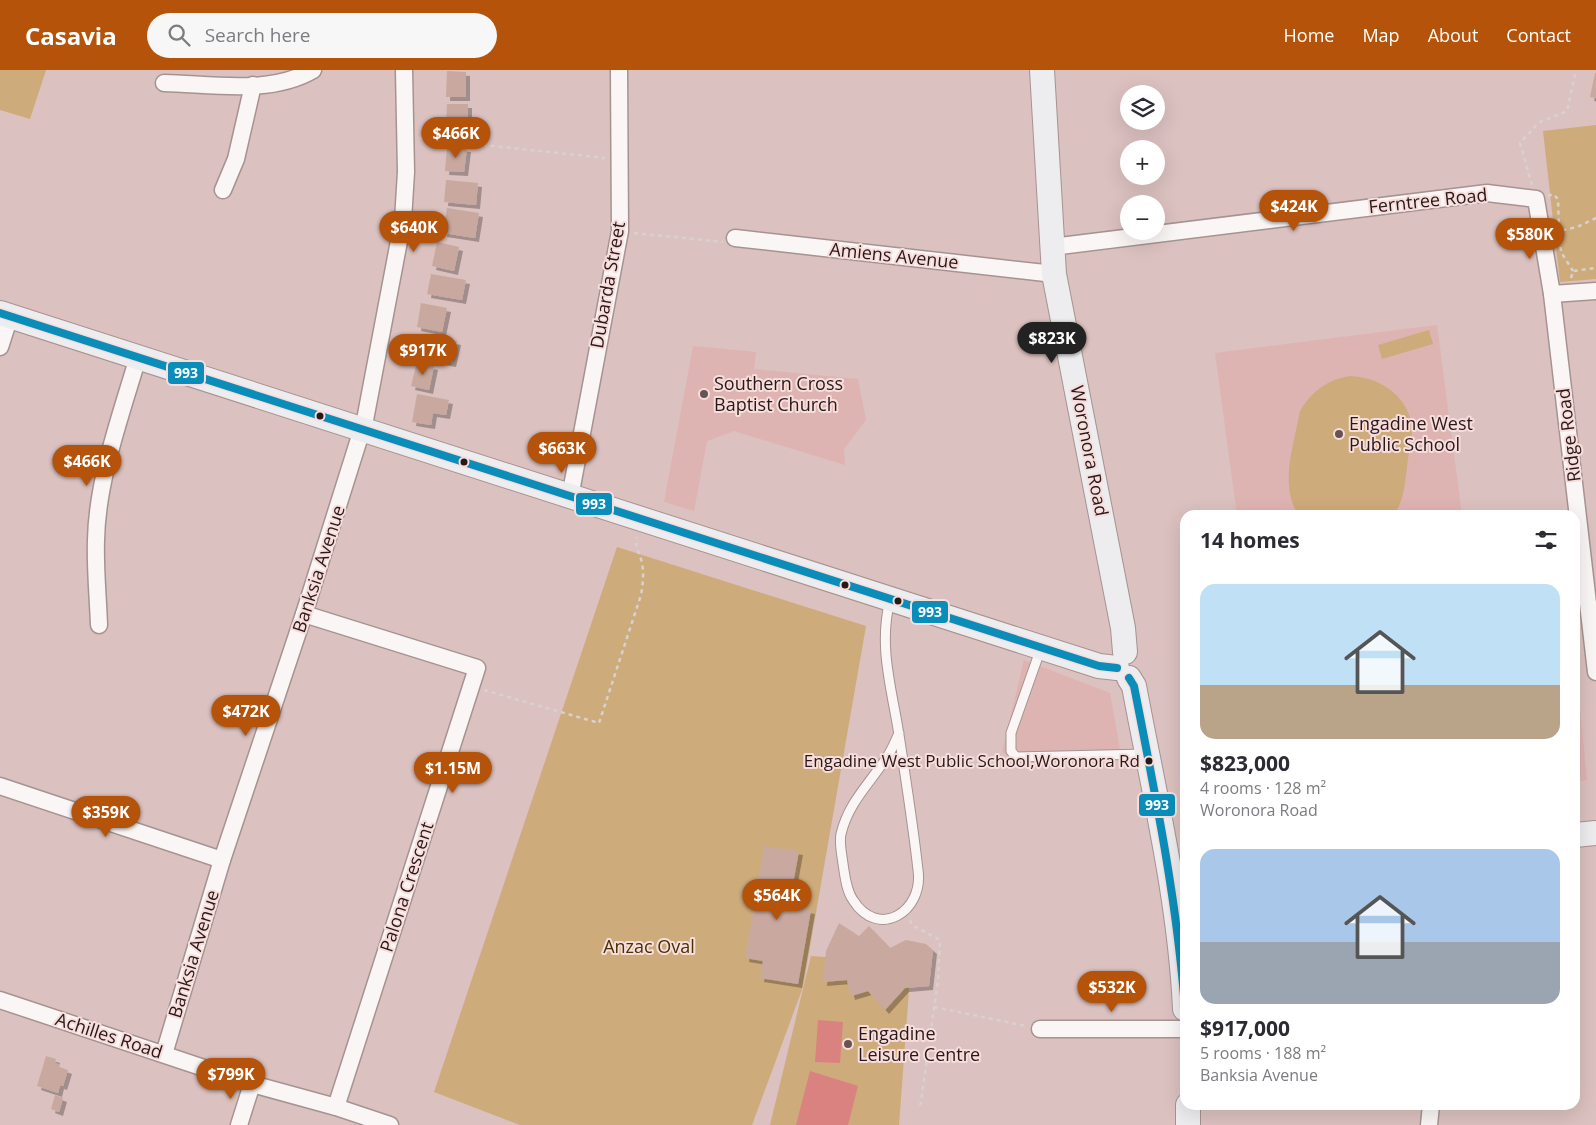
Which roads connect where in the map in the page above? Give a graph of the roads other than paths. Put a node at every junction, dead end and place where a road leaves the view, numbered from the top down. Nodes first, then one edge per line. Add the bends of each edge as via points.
1 (313, 70) edge
2 (404, 70) edge
3 (619, 70) edge
4 (1042, 70) edge
5 (164, 83) dead end
6 (253, 85) junction
7 (223, 190) dead end
8 (1536, 199) joint
9 (735, 238) road end
10 (1052, 246) junction
11 (1054, 274) junction
12 (1596, 291) edge
13 (1552, 294) junction
14 (5, 314) edge
15 (0, 347) edge
16 (138, 357) junction
17 (363, 430) junction
18 (570, 497) junction
19 (1577, 510) edge
20 (1580, 535) edge
21 (890, 600) junction
22 (304, 614) junction
23 (99, 624) dead end
24 (1041, 647) junction
25 (1124, 666) junction
26 (1596, 672) edge
27 (899, 733) junction
28 (1147, 754) junction
29 (0, 786) edge
30 (1596, 833) edge
31 (1580, 835) edge
32 (222, 860) junction
33 (1178, 886) edge
34 (1180, 937) edge
35 (0, 1000) edge
36 (1180, 1028) edge
37 (1040, 1029) road end
38 (164, 1054) junction
39 (252, 1084) junction
40 (336, 1106) junction
41 (1188, 1110) edge
42 (1430, 1110) edge
43 (239, 1125) edge
44 (390, 1125) edge
45 (1188, 1125) edge
46 (1429, 1125) edge

1 - 6 street via 283,83
2 - 17 street, Banksia Avenue via 405,194 401,235
3 - 18 street, Dubarda Street via 620,231
4 - 10 street, Woronora Road
5 - 6 street
6 - 7 street via 236,159
8 - 10 street, Ferntree Road via 1487,193
8 - 13 street, Ridge Road
9 - 11 street, Amiens Avenue
10 - 11 street, Woronora Road
11 - 25 street, Woronora Road via 1123,628
12 - 13 street
13 - 19 street, Ridge Road
14 - 15 street
14 - 16 street
16 - 17 street
16 - 23 street via 112,449 98,517
17 - 18 street
17 - 22 street, Banksia Avenue
18 - 21 street
20 - 26 street, Ridge Road
21 - 24 street
21 - 27 lane via 884,637
22 - 32 street, Banksia Avenue
22 - 40 street, Palona Crescent via 477,668
24 - 25 street via 1100,666
24 - 28 lane via 1011,733 1011,751 1016,757
25 - 28 street, Woronora Road via 1134,686
27 - 27 lane via 919,876 915,899 906,911 895,918 878,920 862,912 853,900 846,883 840,837 848,810 887,758
28 - 33 street, Woronora Road
29 - 32 street
30 - 31 street
32 - 38 street, Banksia Avenue
33 - 34 street, Woronora Road
35 - 38 street, Achilles Road
36 - 37 street
38 - 39 street, Achilles Road
39 - 40 street, Achilles Road
39 - 43 street
40 - 44 street, Achilles Road
41 - 45 street
42 - 46 street

